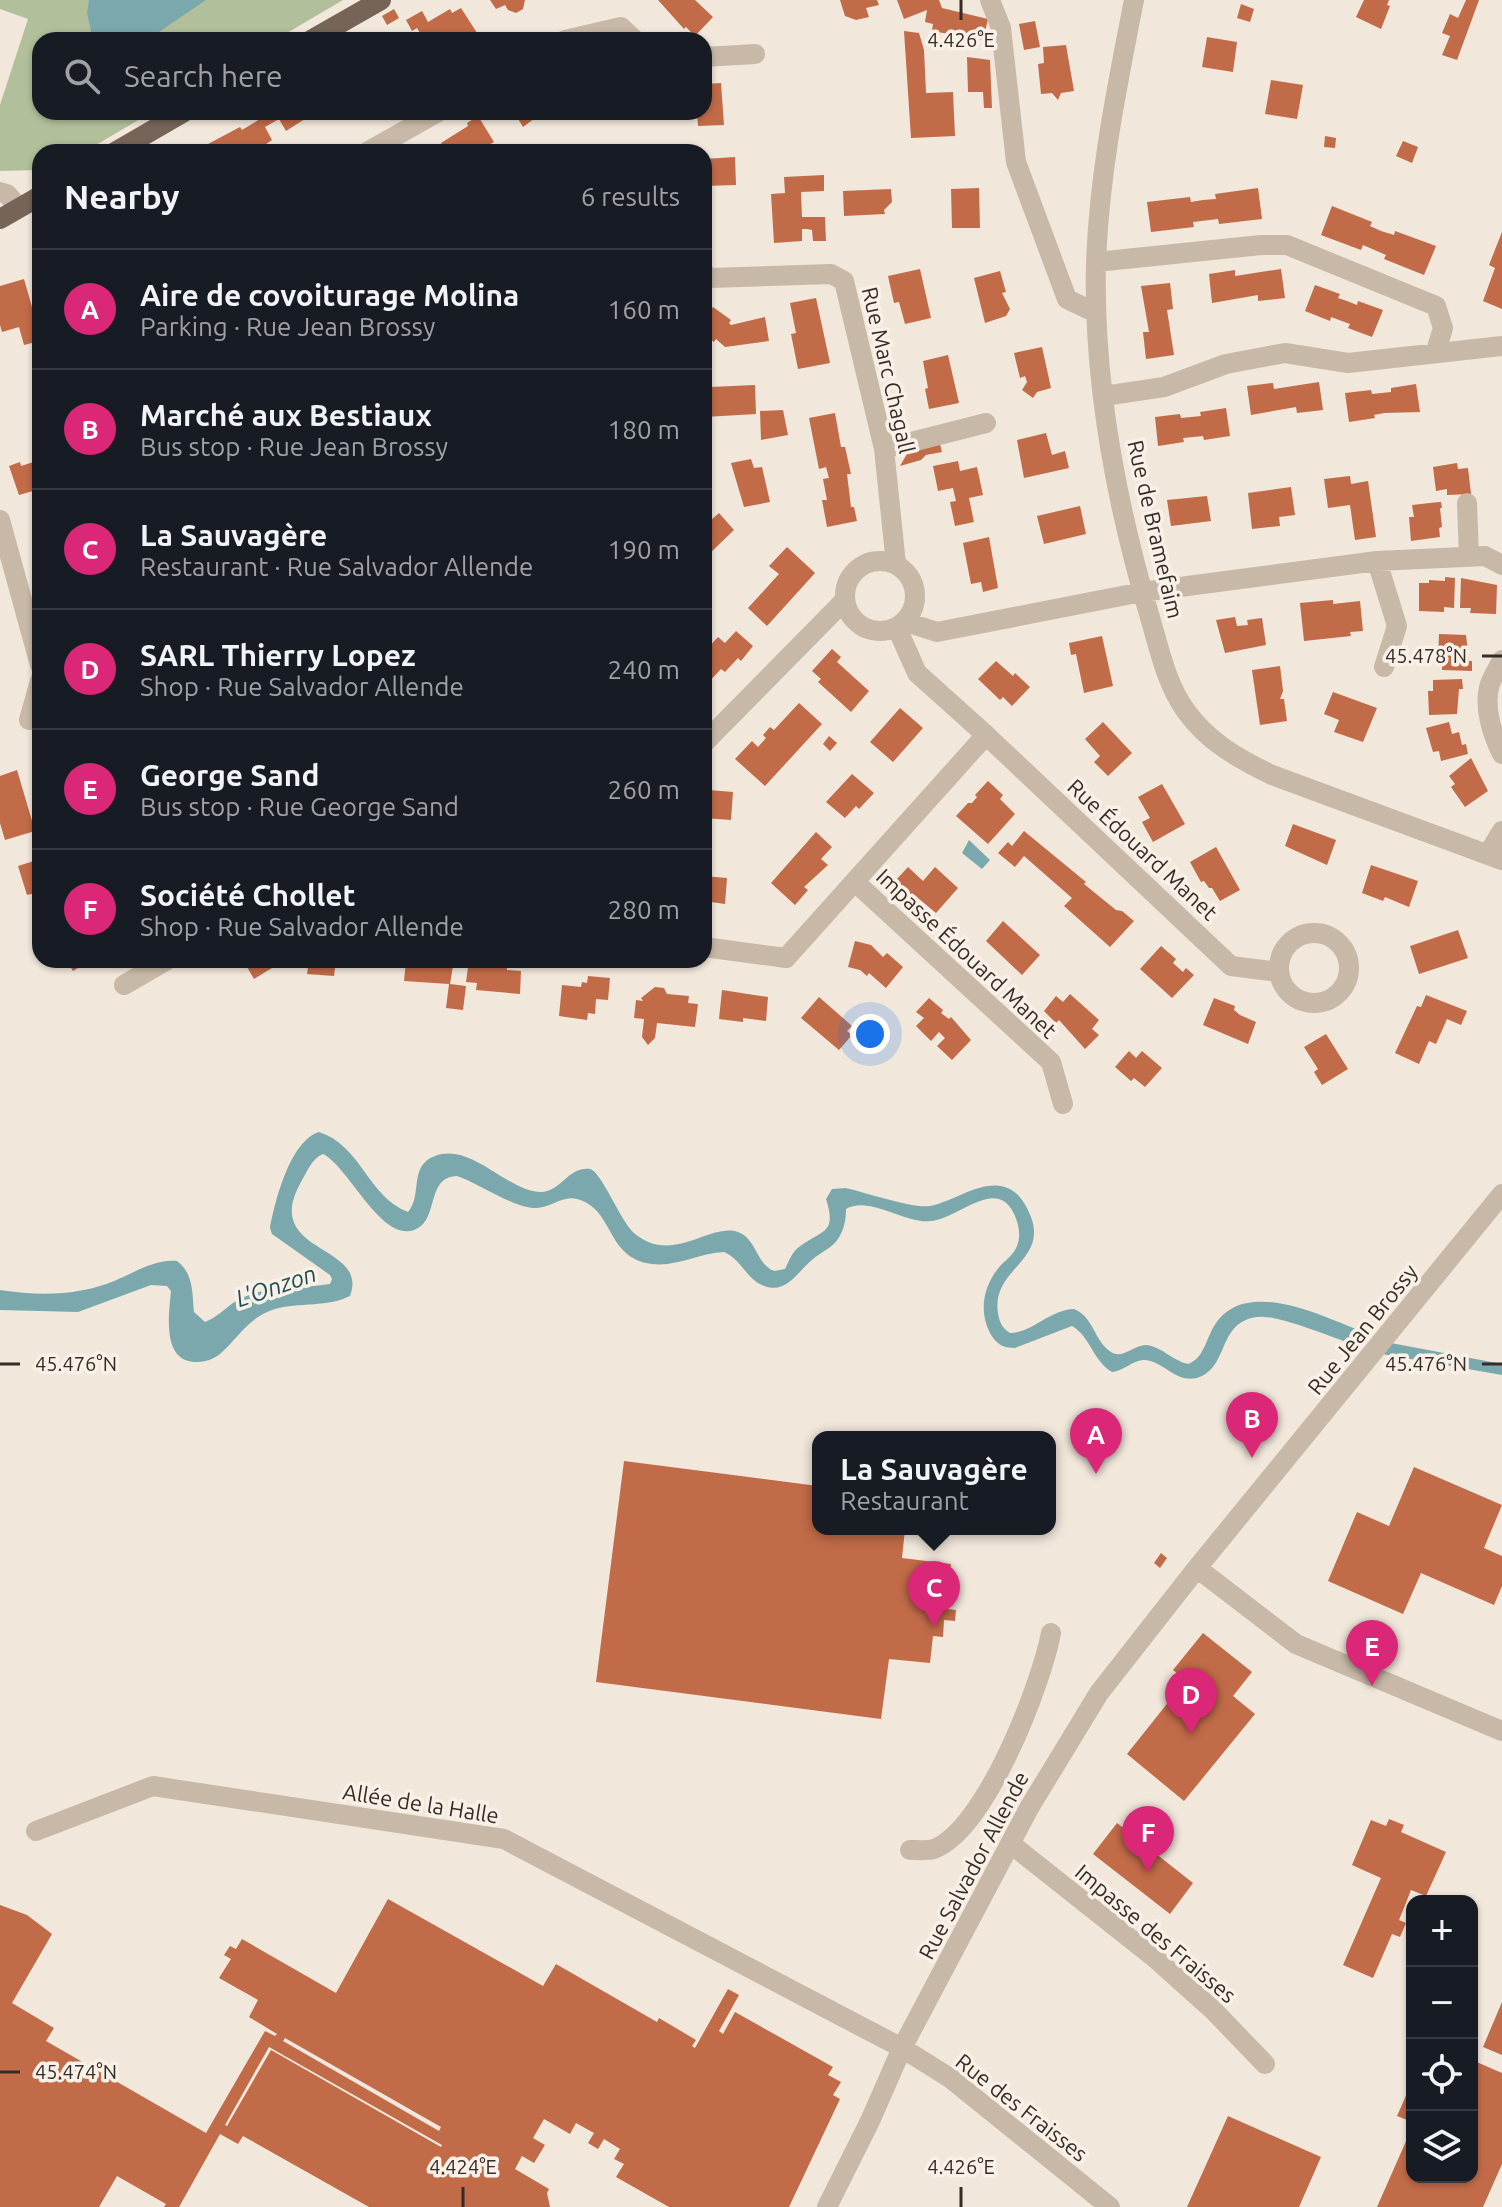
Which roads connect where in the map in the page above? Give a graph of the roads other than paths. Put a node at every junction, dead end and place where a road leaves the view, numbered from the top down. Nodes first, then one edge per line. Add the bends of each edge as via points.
1 (381, 0) edge
2 (990, 0) edge
3 (1134, 0) edge
4 (325, 32) edge
5 (599, 32) edge
6 (626, 32) edge
7 (755, 54) dead end
8 (712, 57) edge
9 (170, 120) edge
10 (424, 120) edge
11 (129, 144) edge
12 (381, 144) edge
13 (0, 192) edge
14 (32, 200) edge
15 (18, 207) junction
16 (0, 219) edge
17 (1096, 262) junction
18 (712, 278) edge
19 (1096, 313) junction
20 (1502, 346) edge
21 (1436, 351) junction
22 (1104, 396) junction
23 (986, 423) dead end
24 (884, 449) junction
25 (1467, 503) dead end
26 (0, 520) edge
27 (1469, 556) junction
28 (1377, 561) junction
29 (896, 564) junction
30 (1502, 565) edge
31 (1142, 592) junction
32 (844, 601) junction
33 (901, 625) junction
34 (32, 636) edge
35 (1502, 660) edge
36 (1384, 667) dead end
37 (32, 709) edge
38 (29, 720) dead end
39 (712, 735) edge
40 (986, 735) junction
41 (1502, 754) edge
42 (1502, 831) edge
43 (1495, 857) edge
44 (855, 882) junction
45 (712, 948) edge
46 (153, 968) edge
47 (1279, 972) dead end
48 (124, 985) dead end
49 (1063, 1104) dead end
50 (1502, 1194) edge
51 (1197, 1568) junction
52 (1051, 1633) dead end
53 (1502, 1731) edge
54 (36, 1831) dead end
55 (1011, 1844) junction
56 (910, 1850) dead end
57 (902, 2048) junction
58 (1265, 2064) dead end
59 (827, 2207) edge
60 (1110, 2207) edge

1 - 4 main road
2 - 19 street via 1001,28 1016,162 1067,299
3 - 17 street, Rue de Bramefaim via 1109,132
5 - 6 street via 621,27
7 - 8 street
9 - 11 main road
10 - 12 street
13 - 15 street
14 - 15 main road
15 - 16 main road
17 - 19 street, Rue de Bramefaim
17 - 21 street via 1287,245 1436,306 1443,328
18 - 24 street, Rue Marc Chagall via 831,274 844,281
19 - 22 street, Rue de Bramefaim
20 - 21 street
21 - 22 street via 1348,363 1285,353 1226,364 1164,387
22 - 31 street, Rue de Bramefaim
23 - 24 street
24 - 29 street, Rue Marc Chagall
25 - 27 street
26 - 34 street
27 - 28 street
27 - 30 street via 1485,556
28 - 31 street
28 - 36 street via 1397,626
29 - 32 street via 877,561 859,567 847,582
29 - 33 street via 912,580 916,602
31 - 33 street via 937,632
31 - 43 street, Rue de Bramefaim via 1168,677 1185,711 1209,738 1272,775
32 - 33 street via 854,621 874,632
32 - 39 street
33 - 40 street, Rue Édouard Manet via 917,673
35 - 41 street via 1489,685 1488,713
37 - 38 street
40 - 44 street
40 - 47 street, Rue Édouard Manet via 1231,966
42 - 43 street
44 - 45 street via 786,958
44 - 49 street, Impasse Édouard Manet via 1051,1062
46 - 48 street
50 - 51 street, Rue Jean Brossy
51 - 53 street via 1296,1644
51 - 55 street, Rue Salvador Allende via 1099,1693
52 - 56 street via 1011,1751 974,1811 951,1838 933,1849
54 - 57 street, Allée de la Halle via 153,1786 504,1839
55 - 57 street, Rue Salvador Allende
55 - 58 street, Impasse des Fraisses via 1156,1959
57 - 59 street, Rue Salvador Allende
57 - 60 street, Rue des Fraisses via 950,2078

